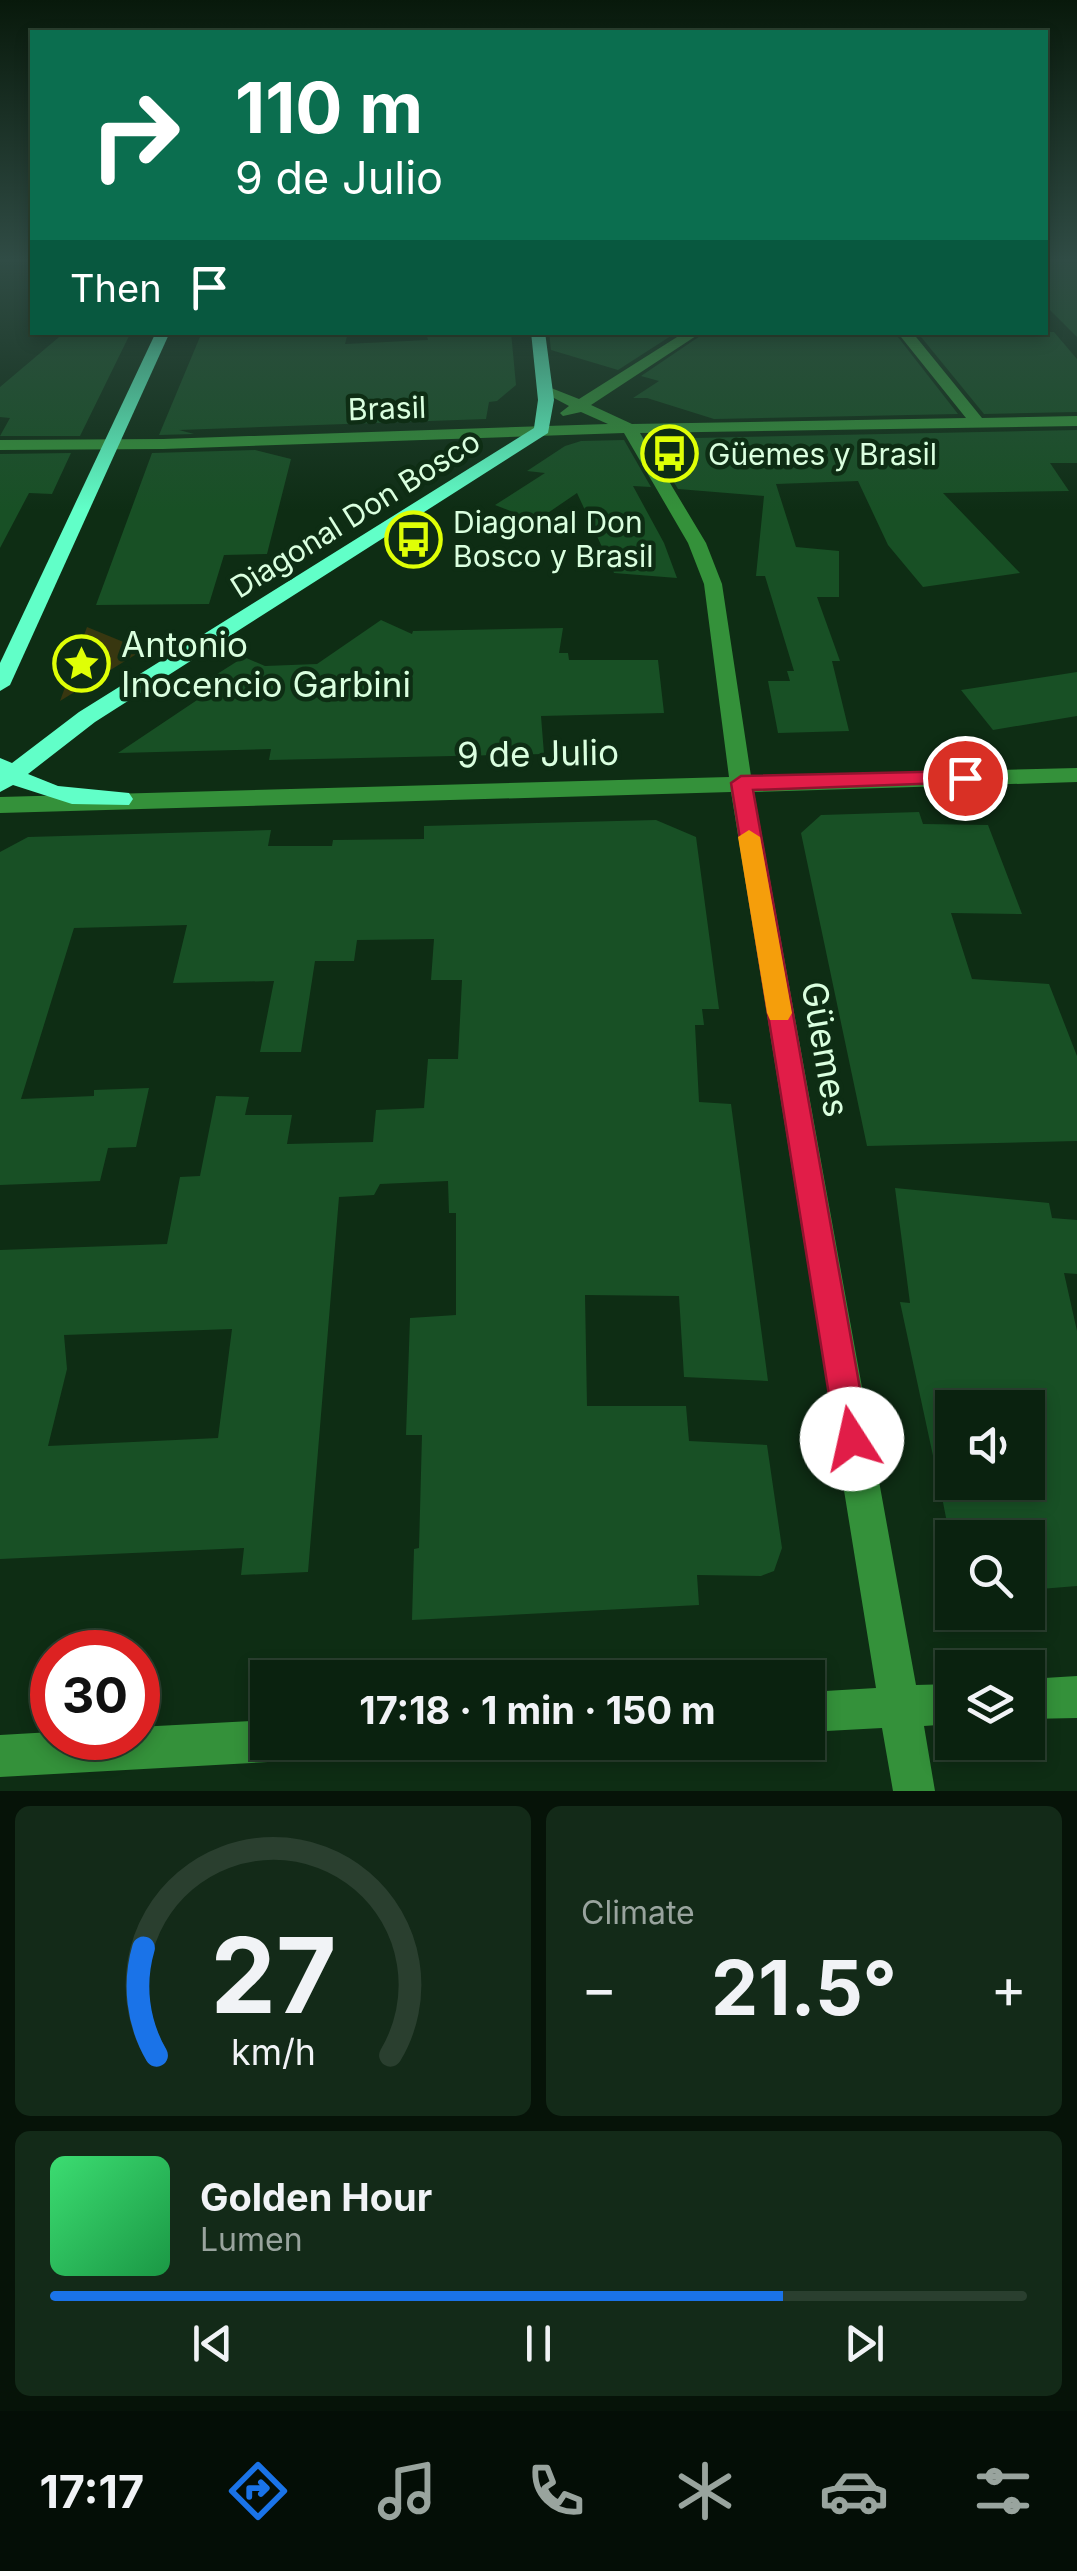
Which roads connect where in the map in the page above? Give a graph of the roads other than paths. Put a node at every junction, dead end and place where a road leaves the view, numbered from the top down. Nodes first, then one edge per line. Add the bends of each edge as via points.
1 (158, 344) edge
2 (540, 344) edge
3 (677, 344) edge
4 (913, 344) edge
5 (546, 390) junction
6 (579, 405) junction
7 (1077, 421) edge
8 (978, 423) junction
9 (629, 428) junction
10 (542, 430) junction
11 (112, 444) junction
12 (0, 445) edge
13 (0, 686) edge
14 (1077, 774) edge
15 (3, 775) edge
16 (741, 783) junction
17 (121, 799) junction
18 (0, 804) edge
19 (1077, 1696) edge
20 (1045, 1698) edge
21 (935, 1705) edge
22 (898, 1707) junction
23 (825, 1711) edge
24 (250, 1742) edge
25 (0, 1756) edge
26 (914, 1791) edge

1 - 11 main road
2 - 5 main road
3 - 6 street, Diagonal Don Bosco
4 - 8 street
5 - 6 street
5 - 10 main road
6 - 9 street
6 - 10 street, Diagonal Don Bosco
7 - 8 street, Brasil
8 - 9 street, Brasil
9 - 10 street, Brasil
9 - 16 street, Güemes via 697,543 713,584
10 - 11 street, Brasil
10 - 15 main road, Diagonal Don Bosco
11 - 12 street, Brasil
11 - 13 main road
14 - 16 street, 9 de Julio
15 - 17 main road via 59,795
16 - 17 street, 9 de Julio
16 - 22 street, Güemes
17 - 18 street, 9 de Julio
19 - 20 street
21 - 22 street
22 - 23 street
22 - 26 street, Güemes
24 - 25 street

